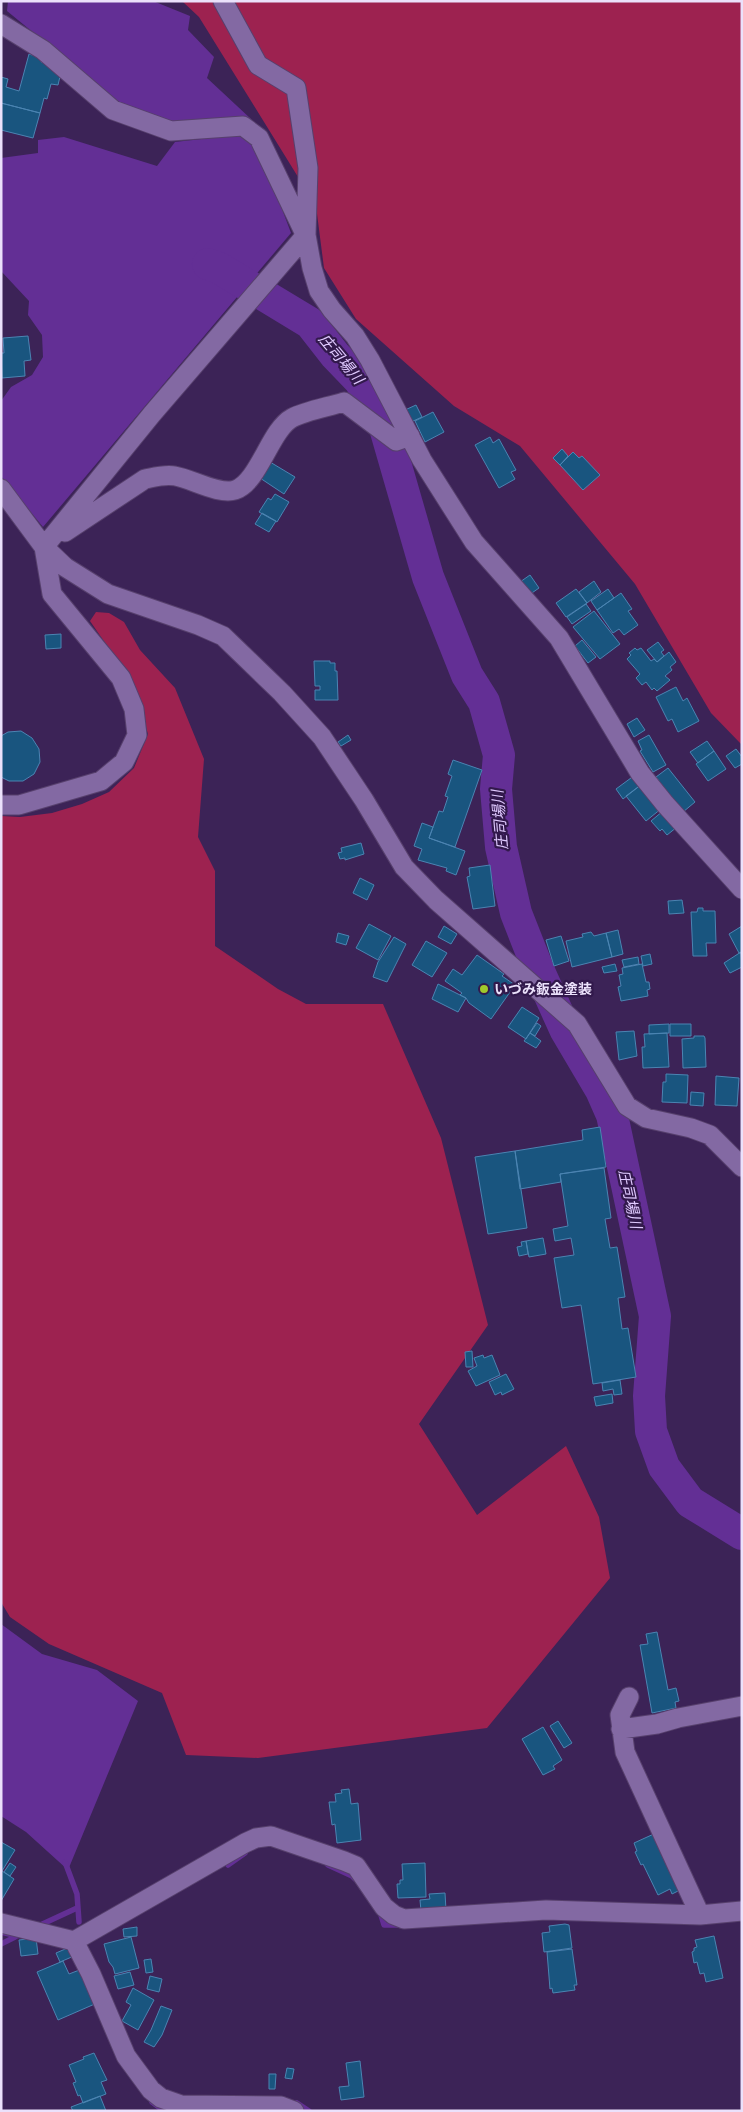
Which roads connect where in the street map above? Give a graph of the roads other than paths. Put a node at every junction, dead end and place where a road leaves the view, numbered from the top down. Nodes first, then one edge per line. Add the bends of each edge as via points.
1 (223, 1) edge
2 (1, 24) edge
3 (306, 235) junction
4 (410, 436) junction
5 (1, 489) edge
6 (44, 547) junction
7 (1, 805) edge
8 (742, 889) edge
9 (742, 1167) edge
10 (629, 1697) dead end
11 (742, 1706) edge
12 (621, 1729) junction
13 (742, 1910) edge
14 (700, 1915) junction
15 (1, 1922) edge
16 (74, 1941) junction
17 (294, 2111) edge

1 - 3 street via 258,65 296,88 308,168
2 - 3 street via 43,50 113,110 171,131 244,126 259,138
3 - 4 street via 319,291 355,336
3 - 6 street via 152,414
4 - 6 street via 396,441 344,402 291,418 246,484 234,490 218,489 175,476 145,479
4 - 8 street via 474,542 559,638 640,773
5 - 6 street
6 - 7 street via 52,594 121,678 134,709 137,735 124,762 100,781 19,805
6 - 9 street via 65,567 108,594 223,636 322,737 404,867 436,900 577,1024 627,1106 646,1118 691,1128 710,1136
10 - 12 street via 620,1715
11 - 12 street
12 - 14 street via 626,1752
13 - 14 street
14 - 16 street via 546,1910 404,1919 384,1907 356,1866 271,1836 245,1843
15 - 16 street
16 - 17 street via 126,2056 151,2090 161,2098 181,2105 281,2106

